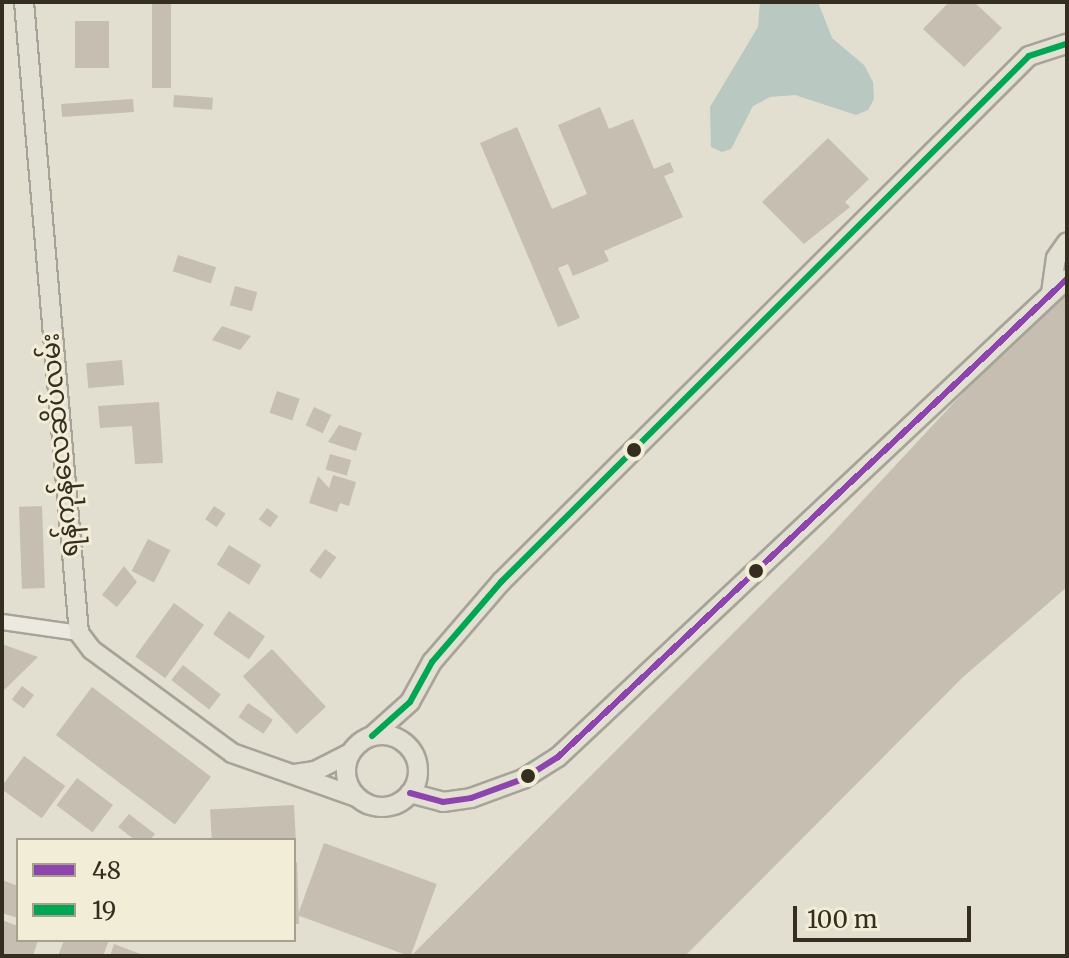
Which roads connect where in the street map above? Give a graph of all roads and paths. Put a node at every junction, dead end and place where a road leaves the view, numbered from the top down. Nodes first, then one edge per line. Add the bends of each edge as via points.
1 (24, 2) edge
2 (1067, 44) edge
3 (1067, 242) edge
4 (1067, 279) edge
5 (1051, 293) junction
6 (2, 622) edge
7 (79, 633) junction
8 (372, 736) junction
9 (350, 753) junction
10 (288, 775) junction
11 (410, 793) junction
12 (356, 797) junction

1 - 7 main road, ရန်ကုန်လေဆိပ်လမ်း via 68,555
2 - 8 main road via 1029,56 501,582 432,662 410,702
3 - 5 main road via 1056,258
4 - 5 main road
5 - 11 main road via 558,757 523,779 471,798 443,802
6 - 7 street
7 - 10 main road via 92,650 232,753
8 - 9 main road
8 - 11 main road via 394,737 412,751 418,772
9 - 10 main road via 315,771
9 - 12 main road via 346,776
10 - 12 main road
11 - 12 main road via 391,806 378,807

